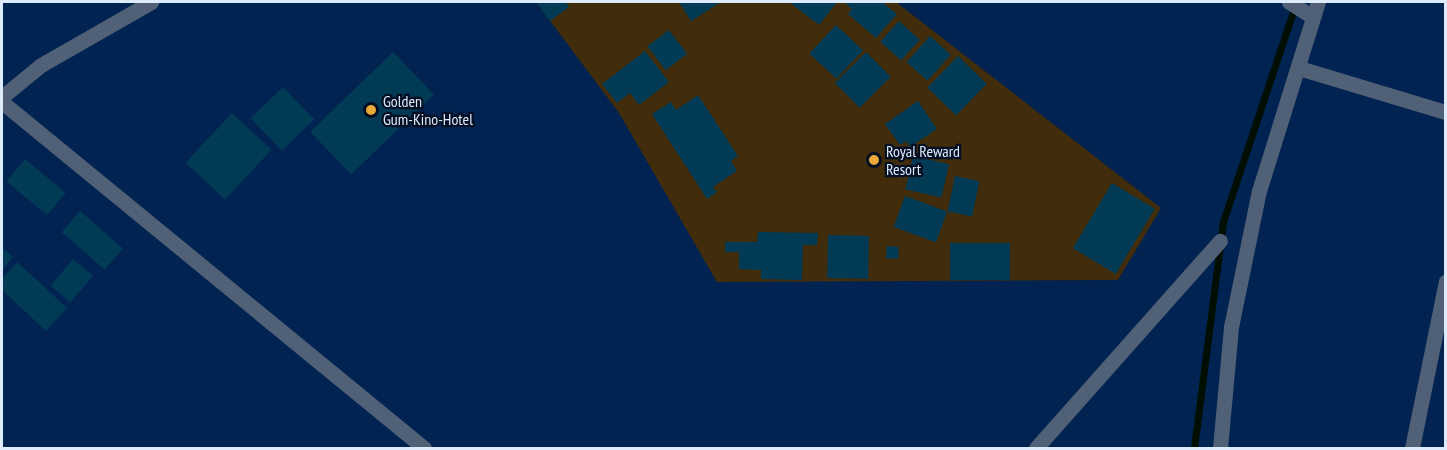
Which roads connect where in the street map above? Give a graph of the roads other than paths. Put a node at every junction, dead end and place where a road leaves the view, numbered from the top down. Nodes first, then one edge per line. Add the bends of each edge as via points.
1 (151, 2) edge
2 (1289, 2) edge
3 (1313, 11) edge
4 (1299, 68) junction
5 (2, 97) edge
6 (2, 102) edge
7 (1446, 112) edge
8 (1220, 241) dead end
9 (1446, 280) edge
10 (424, 448) edge
11 (1036, 448) edge
12 (1220, 448) edge
13 (1412, 448) edge

1 - 5 street via 41,65
2 - 3 street
3 - 4 street
4 - 7 street
4 - 12 street via 1259,191 1233,315
6 - 10 street
8 - 11 street
9 - 13 street

